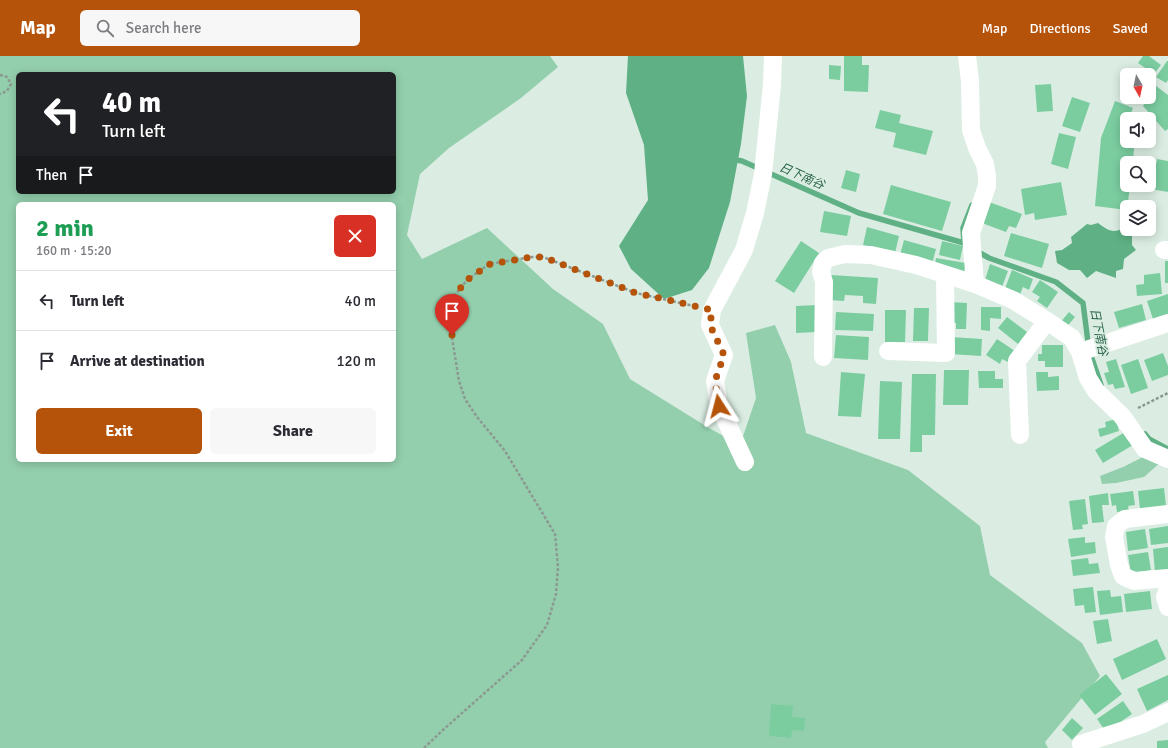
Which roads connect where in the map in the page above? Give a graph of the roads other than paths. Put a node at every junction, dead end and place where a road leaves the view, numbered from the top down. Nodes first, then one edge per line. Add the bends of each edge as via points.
1 (774, 56) edge
2 (967, 56) edge
3 (945, 275) junction
4 (975, 284) junction
5 (1047, 321) junction
6 (1168, 323) edge
7 (888, 351) dead end
8 (1080, 352) junction
9 (824, 357) dead end
10 (1020, 435) dead end
11 (1168, 459) edge
12 (745, 462) dead end
13 (1168, 514) edge
14 (1168, 578) edge
15 (1168, 588) edge
16 (1168, 607) edge
17 (1168, 712) edge
18 (1081, 744) dead end

1 - 12 street via 763,171 756,213 744,250 712,310 710,325 724,355 715,381 719,406
2 - 4 street via 971,130 985,164 987,176 971,233
3 - 4 street
3 - 7 street via 946,353
3 - 9 street via 871,255 845,254 828,258 823,263 821,272 824,282
4 - 5 street via 1013,300
5 - 8 street via 1072,338
5 - 10 street via 1017,362
6 - 8 street
8 - 11 street via 1088,378 1096,391 1122,416 1145,448
13 - 14 street via 1125,519 1116,526 1114,537 1123,576 1134,581
15 - 16 street via 1165,597
17 - 18 street via 1143,724

